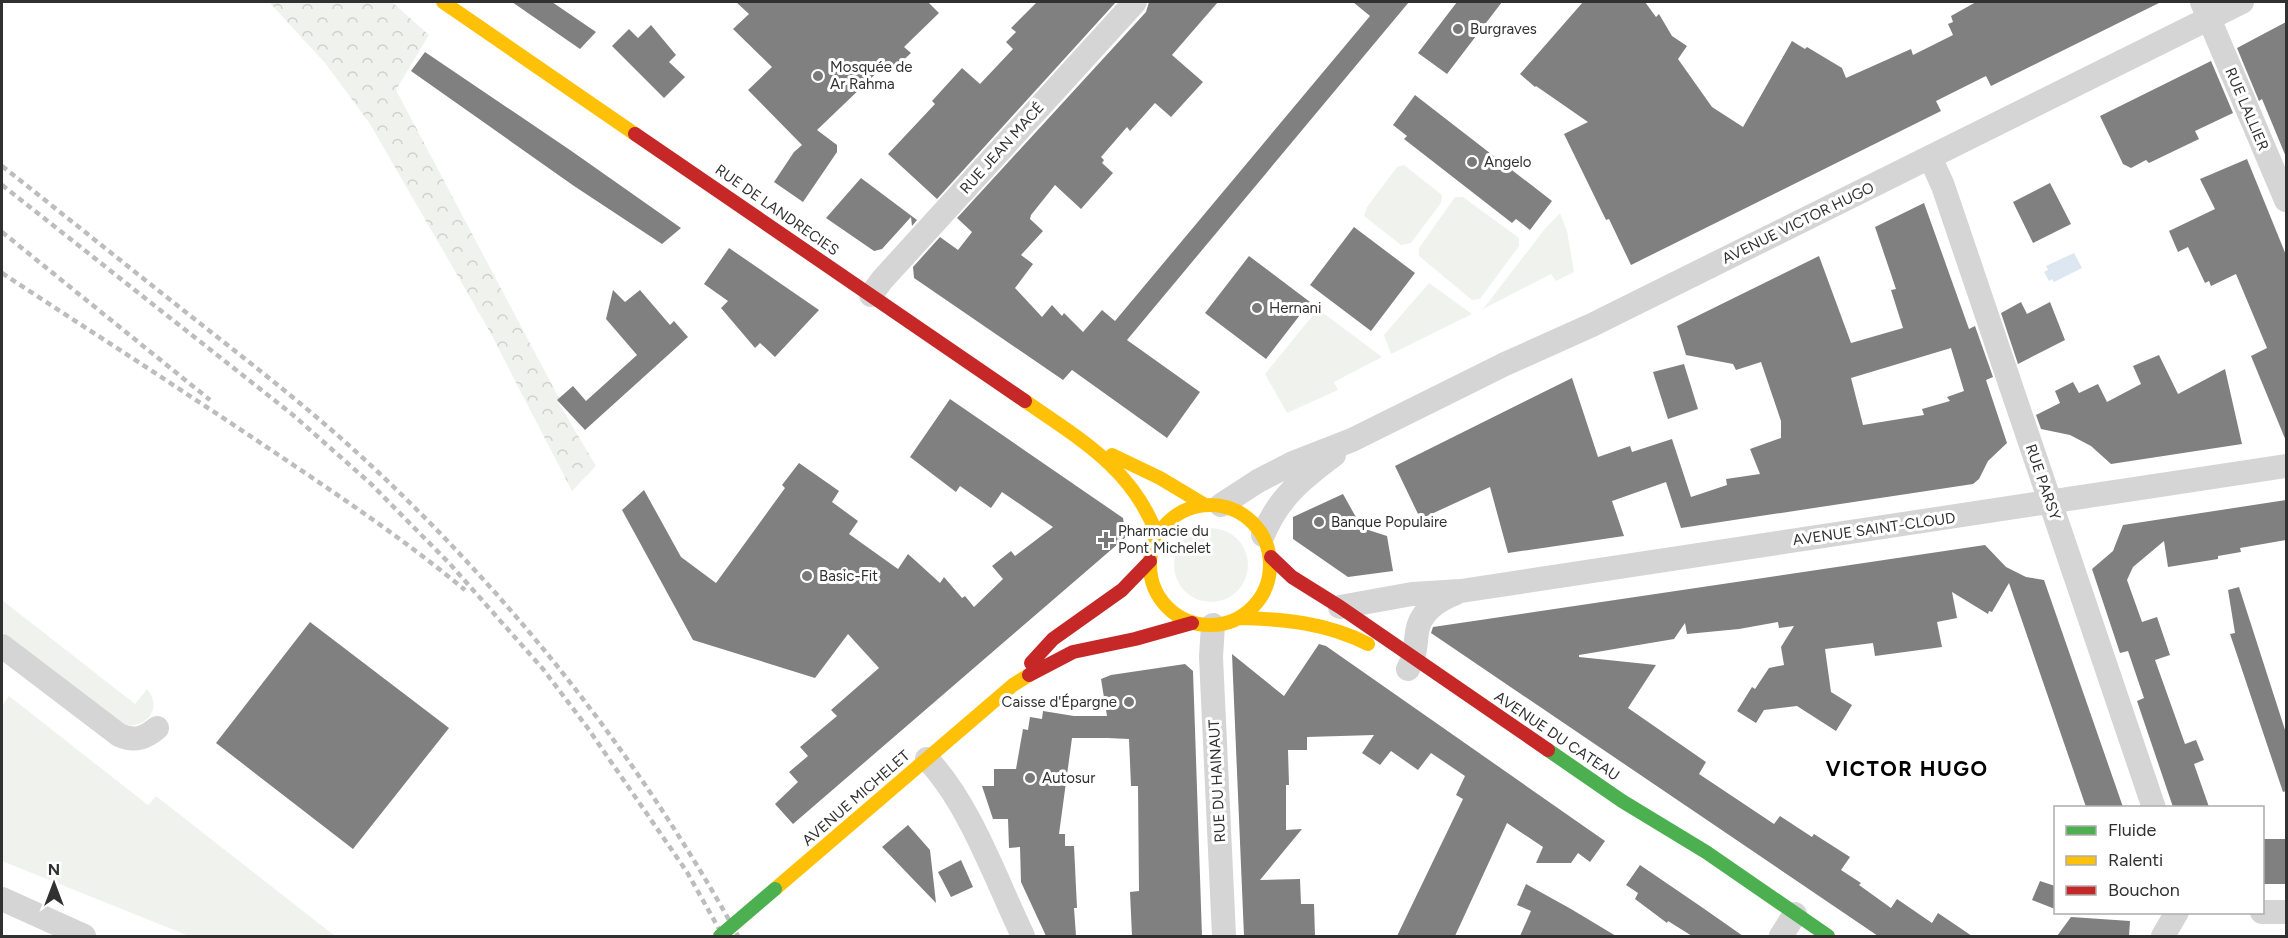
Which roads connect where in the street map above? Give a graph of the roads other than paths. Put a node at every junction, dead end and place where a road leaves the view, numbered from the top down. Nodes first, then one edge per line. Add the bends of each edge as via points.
1 (443, 2) edge
2 (1135, 2) edge
3 (2242, 2) edge
4 (2205, 9) edge
5 (1930, 157) junction
6 (2286, 200) edge
7 (871, 295) junction
8 (1352, 440) junction
9 (1092, 446) junction
10 (2286, 466) edge
11 (2049, 503) junction
12 (1213, 505) junction
13 (1157, 535) junction
14 (1267, 546) junction
15 (1150, 561) junction
16 (1461, 591) junction
17 (1340, 607) junction
18 (1239, 618) junction
19 (1202, 624) junction
20 (2, 646) edge
21 (1379, 652) dead end
22 (1409, 668) junction
23 (1013, 685) junction
24 (157, 728) dead end
25 (927, 759) junction
26 (2154, 806) edge
27 (2, 899) edge
28 (2264, 912) edge
29 (2286, 912) edge
30 (2176, 914) edge
31 (1786, 929) edge
32 (84, 936) edge
33 (720, 936) edge
34 (1023, 936) edge
35 (1224, 936) edge
36 (1828, 936) edge
37 (2163, 936) edge

1 - 7 main road, RUE DE LANDRECIES
2 - 7 street, RUE JEAN MACÉ
3 - 4 street, AVENUE VICTOR HUGO
4 - 5 street, AVENUE VICTOR HUGO
4 - 6 street, RUE LALLIER
5 - 8 street, AVENUE VICTOR HUGO
5 - 11 street, RUE PARSY
7 - 9 main road, RUE DE LANDRECIES
8 - 12 street, AVENUE VICTOR HUGO via 1293,463
8 - 14 street, AVENUE VICTOR HUGO via 1288,493 1275,511
9 - 12 main road, RUE DE LANDRECIES
9 - 13 main road, RUE DE LANDRECIES via 1134,488
10 - 11 street, AVENUE SAINT-CLOUD
11 - 16 street, AVENUE SAINT-CLOUD
11 - 26 street, RUE PARSY
12 - 13 main road via 1181,512
12 - 14 main road via 1253,521
13 - 15 main road
14 - 17 main road, AVENUE DU CATEAU via 1292,577
14 - 18 main road via 1270,576 1265,591
15 - 19 main road via 1151,578 1160,599 1171,611
15 - 23 main road, AVENUE MICHELET via 1122,590 1053,639
16 - 17 street, AVENUE SAINT-CLOUD via 1412,594
16 - 22 street, AVENUE SAINT-CLOUD via 1426,612 1418,628
17 - 22 main road, AVENUE DU CATEAU
18 - 19 main road
18 - 21 main road via 1319,624 1347,633
19 - 23 main road, AVENUE MICHELET via 1073,652
19 - 35 street, RUE DU HAINAUT via 1211,657
20 - 24 street via 119,735 137,739
22 - 31 main road, AVENUE DU CATEAU via 1692,843
23 - 25 main road, AVENUE MICHELET
25 - 33 main road, AVENUE MICHELET, bridge
25 - 34 street via 961,805
27 - 32 street
28 - 29 street
30 - 37 street
31 - 36 main road, AVENUE DU CATEAU

